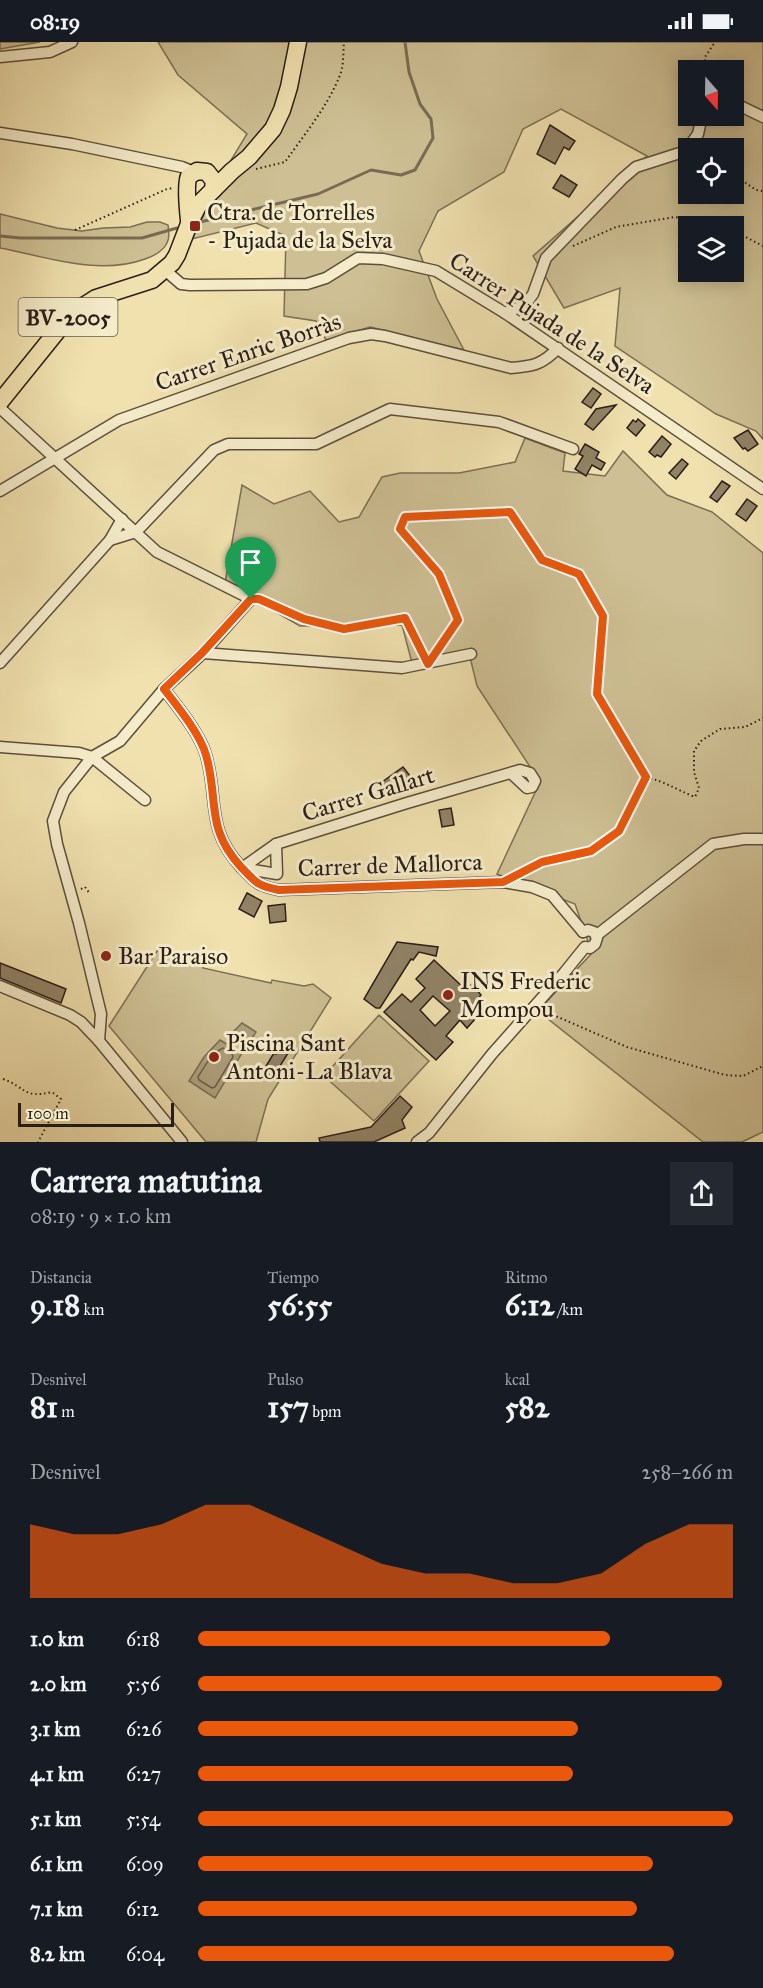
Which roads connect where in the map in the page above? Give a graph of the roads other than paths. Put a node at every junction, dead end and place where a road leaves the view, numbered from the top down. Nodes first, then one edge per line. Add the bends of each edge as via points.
1 (72, 42) edge
2 (298, 42) edge
3 (2, 55) edge
4 (744, 108) edge
5 (763, 117) edge
6 (700, 126) edge
7 (0, 133) edge
8 (205, 183) junction
9 (189, 224) junction
10 (165, 270) junction
11 (505, 313) junction
12 (558, 348) junction
13 (0, 402) edge
14 (0, 408) edge
15 (573, 449) dead end
16 (56, 458) junction
17 (763, 489) edge
18 (0, 491) edge
19 (122, 519) junction
20 (136, 532) junction
21 (110, 540) junction
22 (202, 653) junction
23 (471, 654) dead end
24 (0, 663) edge
25 (164, 689) junction
26 (0, 747) edge
27 (92, 758) junction
28 (512, 774) dead end
29 (145, 800) dead end
30 (763, 839) edge
31 (276, 844) junction
32 (242, 868) junction
33 (584, 932) junction
34 (597, 935) junction
35 (585, 947) junction
36 (0, 986) edge
37 (101, 1014) junction
38 (81, 1022) junction
39 (99, 1041) junction
40 (182, 1142) edge
41 (417, 1142) edge

1 - 3 street via 50,52
2 - 8 main road, BV-2005 via 289,87 273,129 234,170
4 - 5 street
6 - 11 street via 686,151 636,167 622,179 546,258 525,305
7 - 8 street via 182,167
8 - 9 main road, BV-2005
8 - 9 main road, BV-2005 via 196,198 188,190
9 - 10 main road, BV-2005 via 177,255
10 - 11 street, Carrer Pujada de la Selva via 181,284 307,284 326,278 358,258 383,259 436,271
10 - 13 main road, BV-2005 via 152,280 86,303 71,314
11 - 12 street, Carrer Pujada de la Selva
12 - 16 street, Carrer Enric Borràs via 546,361 511,368 385,336 349,338 119,420
12 - 17 street, Carrer Pujada de la Selva
14 - 16 street
15 - 20 street via 499,422 390,410 316,444 228,444 214,450
16 - 18 street, Carrer Enric Borràs
16 - 19 street
19 - 20 street
19 - 21 street
20 - 21 street
20 - 22 street via 157,552 251,599
21 - 24 street
22 - 23 street via 402,668
22 - 25 street
25 - 27 street via 120,741
25 - 32 street, Carrer de Mallorca via 206,754 217,828 229,854
26 - 27 street via 79,753
27 - 29 street
27 - 37 street via 64,792 53,821
28 - 31 street, Carrer Gallart
30 - 34 street via 713,844
31 - 32 street, Carrer Gallart
31 - 32 street via 277,874
32 - 33 street, Carrer de Mallorca via 259,886 279,890 503,882 532,886 552,896
33 - 34 street via 591,930
33 - 35 street via 580,940
34 - 35 street via 596,944
35 - 41 street via 429,1133
36 - 38 street
37 - 38 street
37 - 39 street
38 - 39 street
39 - 40 street

